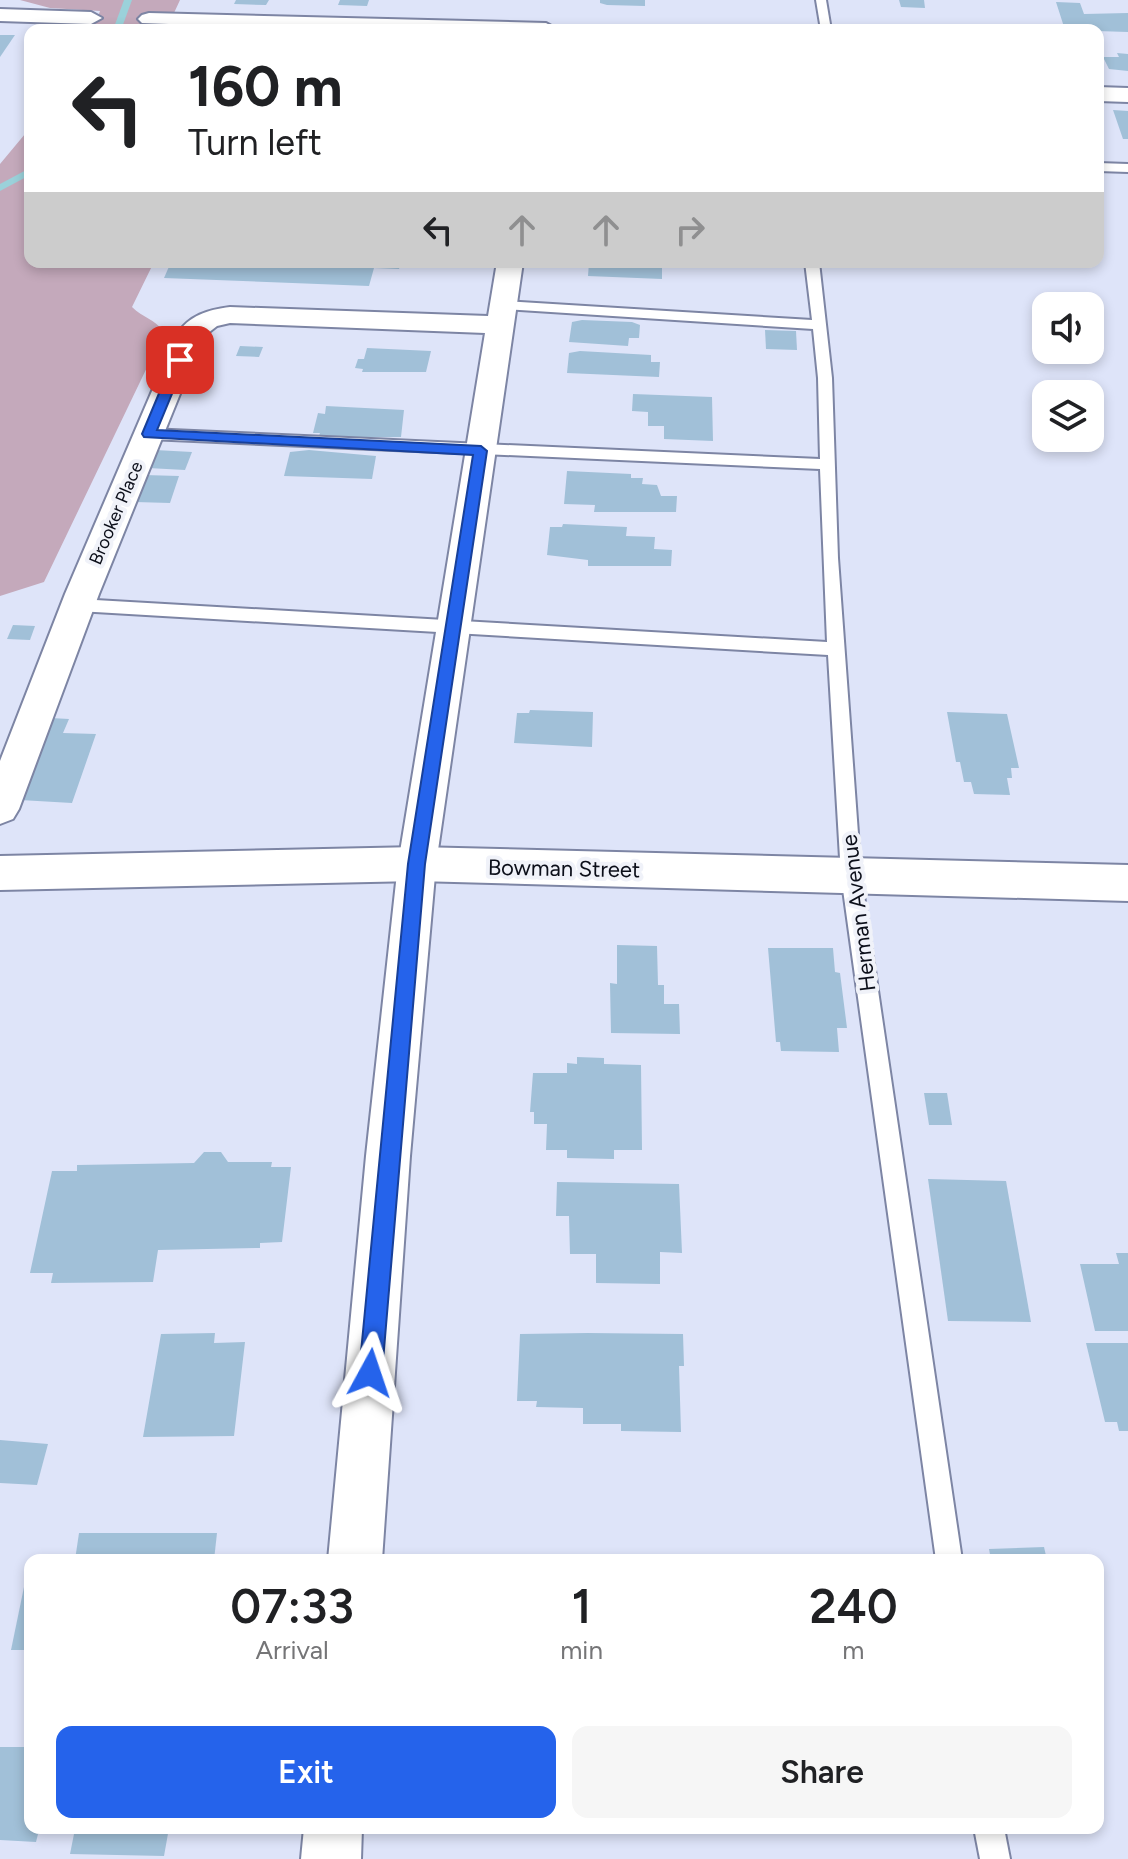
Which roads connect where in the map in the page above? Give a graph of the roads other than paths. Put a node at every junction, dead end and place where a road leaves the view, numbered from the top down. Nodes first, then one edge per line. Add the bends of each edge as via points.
1 (821, 0) edge
2 (0, 15) edge
3 (91, 18) dead end
4 (149, 19) dead end
5 (481, 24) edge
6 (825, 24) edge
7 (1104, 94) edge
8 (1128, 95) edge
9 (1104, 167) edge
10 (1128, 168) edge
11 (509, 268) edge
12 (813, 268) edge
13 (501, 315) junction
14 (820, 325) junction
15 (149, 434) junction
16 (481, 451) junction
17 (827, 464) junction
18 (78, 605) junction
19 (453, 627) junction
20 (836, 649) junction
21 (0, 809) edge
22 (417, 864) junction
23 (0, 873) edge
24 (851, 875) junction
25 (1128, 883) edge
26 (355, 1554) edge
27 (948, 1554) edge
28 (333, 1834) edge
29 (990, 1834) edge
30 (331, 1859) edge
31 (995, 1859) edge

1 - 6 lane
2 - 3 street
4 - 5 street
7 - 8 street
9 - 10 lane
11 - 13 street
12 - 14 lane, Herman Avenue
13 - 14 lane
13 - 15 street, Brooker Place via 211,317 190,335
13 - 16 street
14 - 17 lane, Herman Avenue
15 - 16 lane
15 - 18 street, Brooker Place
16 - 17 lane
16 - 19 street
17 - 20 lane, Herman Avenue
18 - 19 lane
18 - 21 street, Brooker Place
19 - 20 lane
19 - 22 street
20 - 24 lane, Herman Avenue
22 - 23 street, Bowman Street
22 - 24 street, Bowman Street
22 - 26 street
24 - 25 street, Bowman Street
24 - 27 lane, Herman Avenue
28 - 30 street
29 - 31 lane

